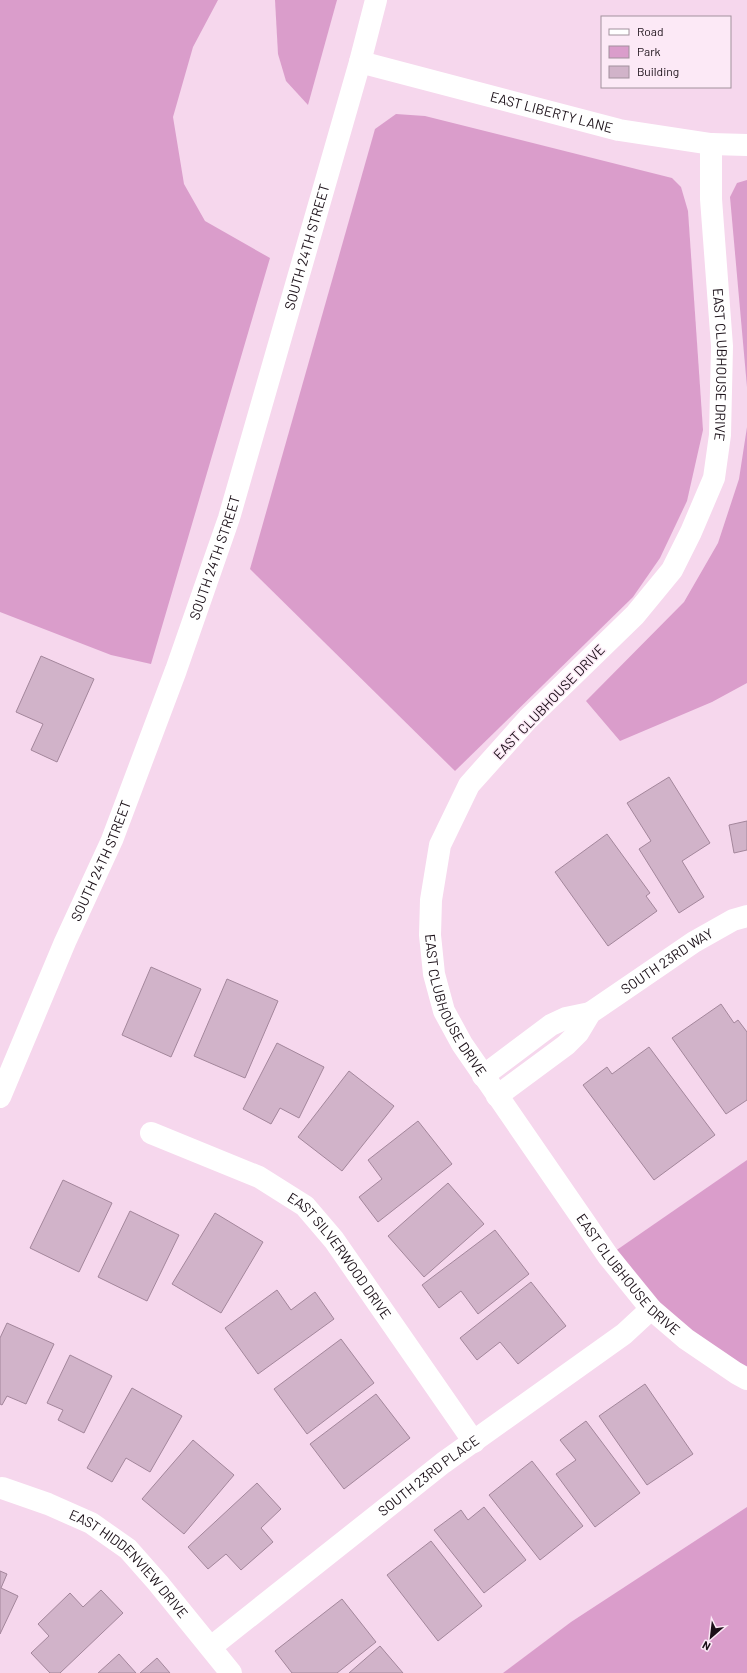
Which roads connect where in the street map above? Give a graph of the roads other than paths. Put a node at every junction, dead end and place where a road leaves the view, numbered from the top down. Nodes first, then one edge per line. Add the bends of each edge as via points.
1 (376, 0) edge
2 (360, 62) junction
3 (711, 144) junction
4 (747, 145) edge
5 (747, 916) edge
6 (590, 1013) junction
7 (551, 1025) junction
8 (566, 1045) junction
9 (483, 1076) junction
10 (497, 1096) junction
11 (0, 1097) edge
12 (151, 1133) dead end
13 (651, 1309) junction
14 (747, 1379) edge
15 (474, 1442) junction
16 (2, 1488) dead end
17 (211, 1647) junction
18 (231, 1673) edge

1 - 2 street, SOUTH 24TH STREET
2 - 3 street, EAST LIBERTY LANE via 619,130
2 - 11 street, SOUTH 24TH STREET via 229,518 176,670 112,840 65,942
3 - 4 street, EAST LIBERTY LANE
3 - 9 street, EAST CLUBHOUSE DRIVE via 711,199 722,346 720,435 714,478 672,570 635,615 528,719 469,785 440,845 430,935 434,974 444,1011
5 - 6 street, SOUTH 23RD WAY via 733,920 694,942
6 - 7 street, SOUTH 23RD WAY via 566,1018
6 - 8 street, SOUTH 23RD WAY via 578,1033
7 - 8 street
7 - 9 street, SOUTH 23RD WAY
8 - 10 street, SOUTH 23RD WAY
9 - 10 street, EAST CLUBHOUSE DRIVE
10 - 13 street, EAST CLUBHOUSE DRIVE via 608,1256
12 - 15 street, EAST SILVERWOOD DRIVE via 259,1177 305,1206 334,1240
13 - 14 street, EAST CLUBHOUSE DRIVE via 686,1339
13 - 15 street, SOUTH 23RD PLACE via 624,1334
15 - 17 street, SOUTH 23RD PLACE via 443,1463
16 - 17 street, EAST HIDDENVIEW DRIVE via 91,1523 128,1550
17 - 18 street, EAST HIDDENVIEW DRIVE

